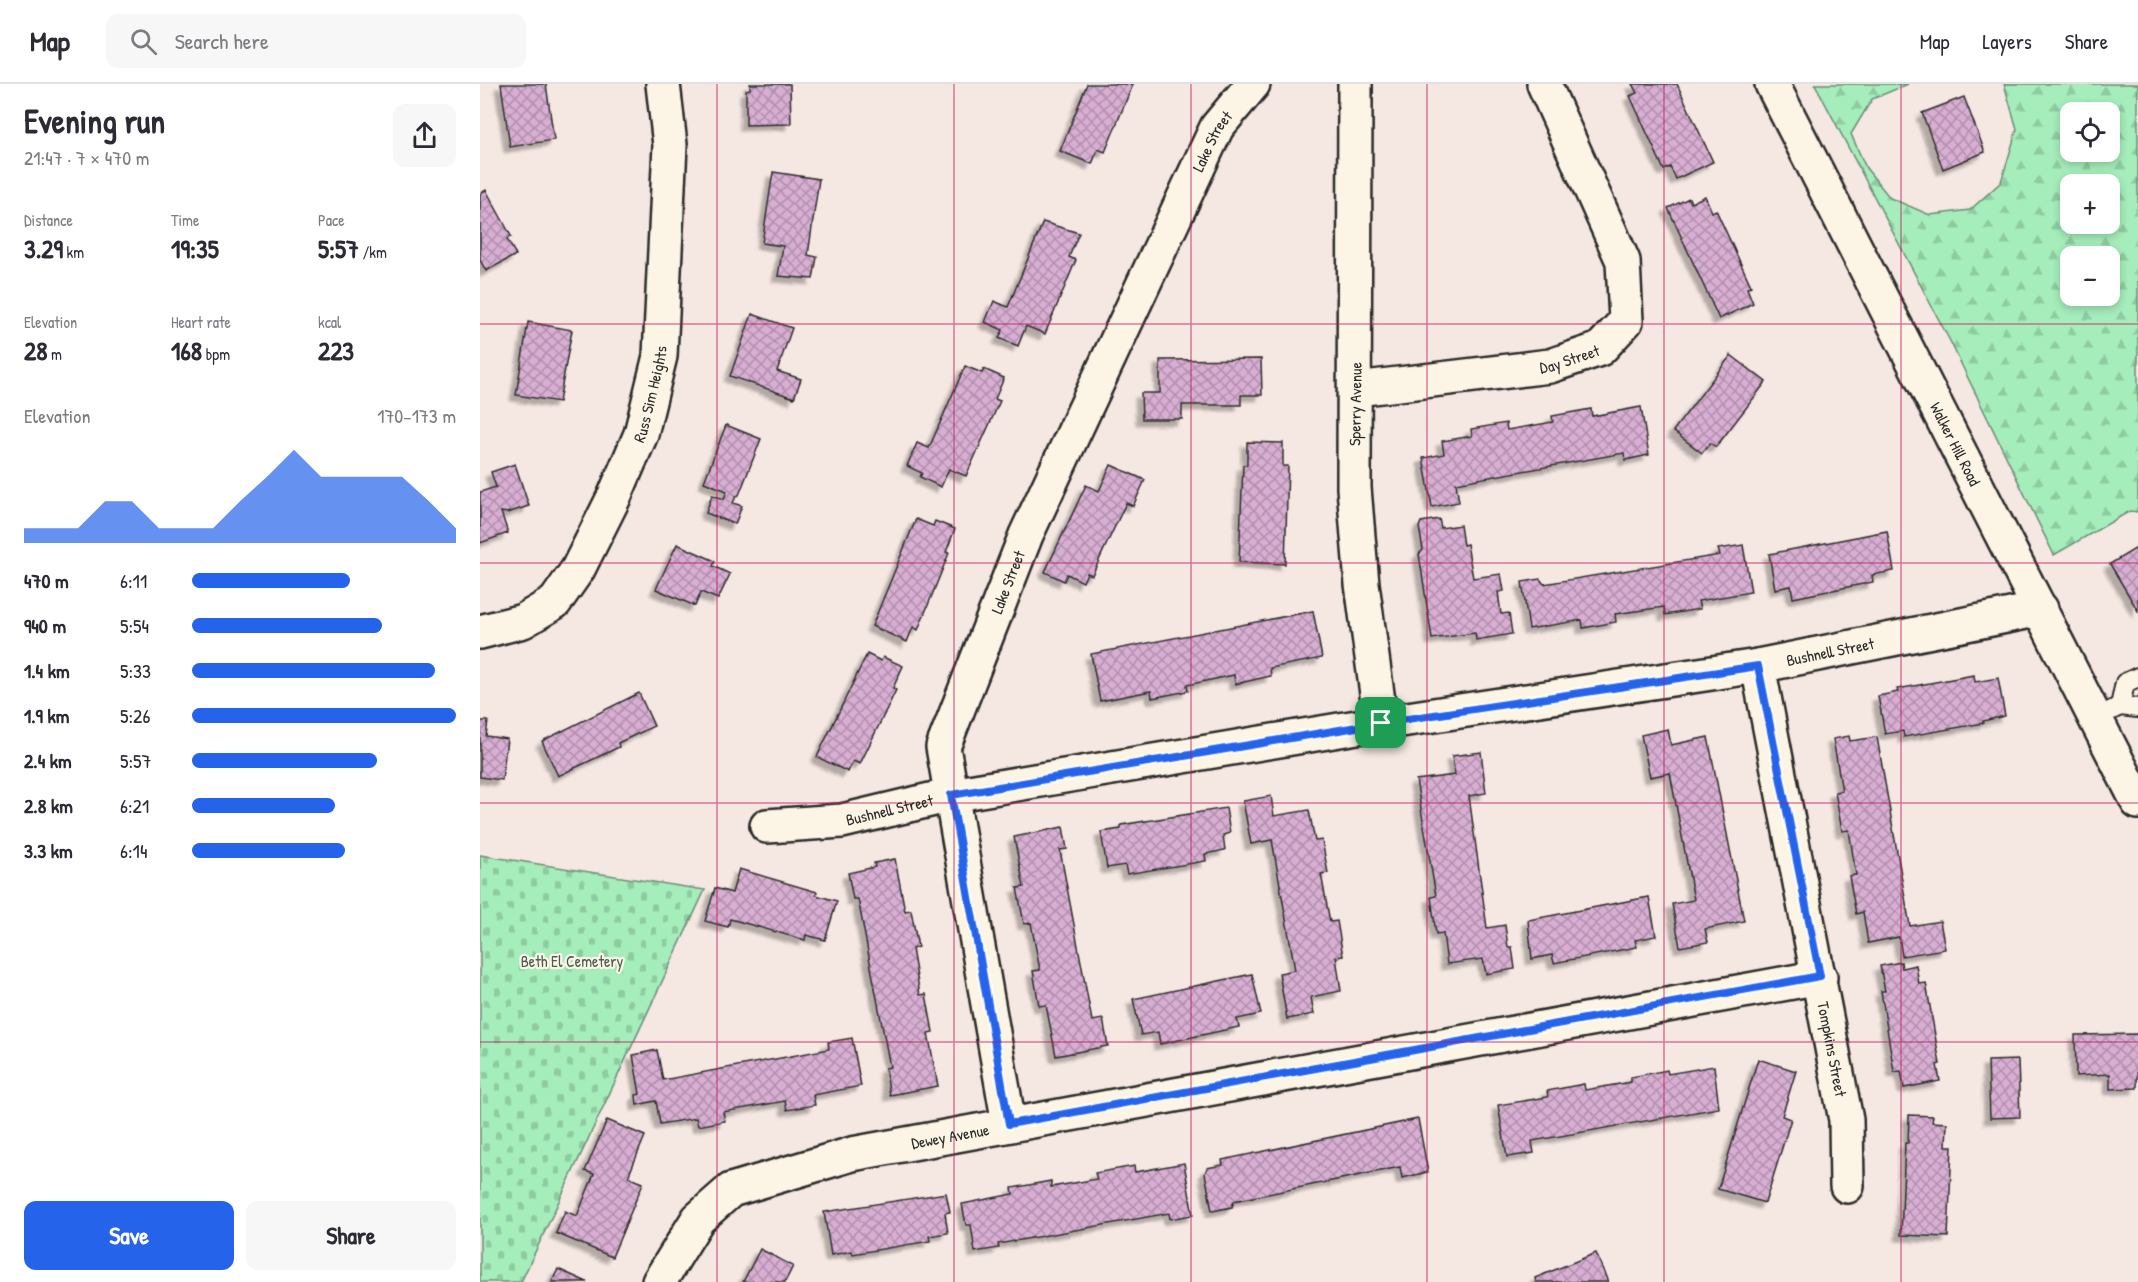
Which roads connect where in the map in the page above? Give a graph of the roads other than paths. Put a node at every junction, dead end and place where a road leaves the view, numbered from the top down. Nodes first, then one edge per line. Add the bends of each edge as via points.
1 (663, 84) edge
2 (1253, 84) edge
3 (1355, 84) edge
4 (1544, 84) edge
5 (1772, 84) edge
6 (1356, 389) junction
7 (2041, 609) junction
8 (480, 632) edge
9 (1758, 666) junction
10 (2138, 676) edge
11 (2118, 711) edge
12 (1381, 723) junction
13 (951, 795) junction
14 (2138, 802) edge
15 (767, 826) dead end
16 (1820, 976) junction
17 (1009, 1124) junction
18 (1846, 1186) dead end
19 (659, 1282) edge

1 - 8 street, Russ Sim Heights via 670,145 660,356 641,434 615,497 578,569 555,602 523,621
2 - 13 street, Lake Street via 1217,127 1026,535 943,747
3 - 6 street, Sperry Avenue
4 - 6 street, Day Street via 1623,261 1626,321 1600,350 1550,366
5 - 7 street, Walker Hill Road
6 - 12 street, Sperry Avenue via 1354,488 1362,584
7 - 9 street, Bushnell Street
7 - 11 street, Walker Hill Road
9 - 12 street, Bushnell Street
9 - 16 street, Tompkins Street
10 - 11 lane via 2125,683
11 - 14 street, Walker Hill Road
12 - 13 street, Bushnell Street
13 - 15 street, Bushnell Street via 842,821
13 - 17 street, Lake Street
16 - 17 street, Dewey Avenue
16 - 18 street, Tompkins Street via 1846,1120
17 - 19 street, Dewey Avenue via 852,1154 731,1190 698,1219

